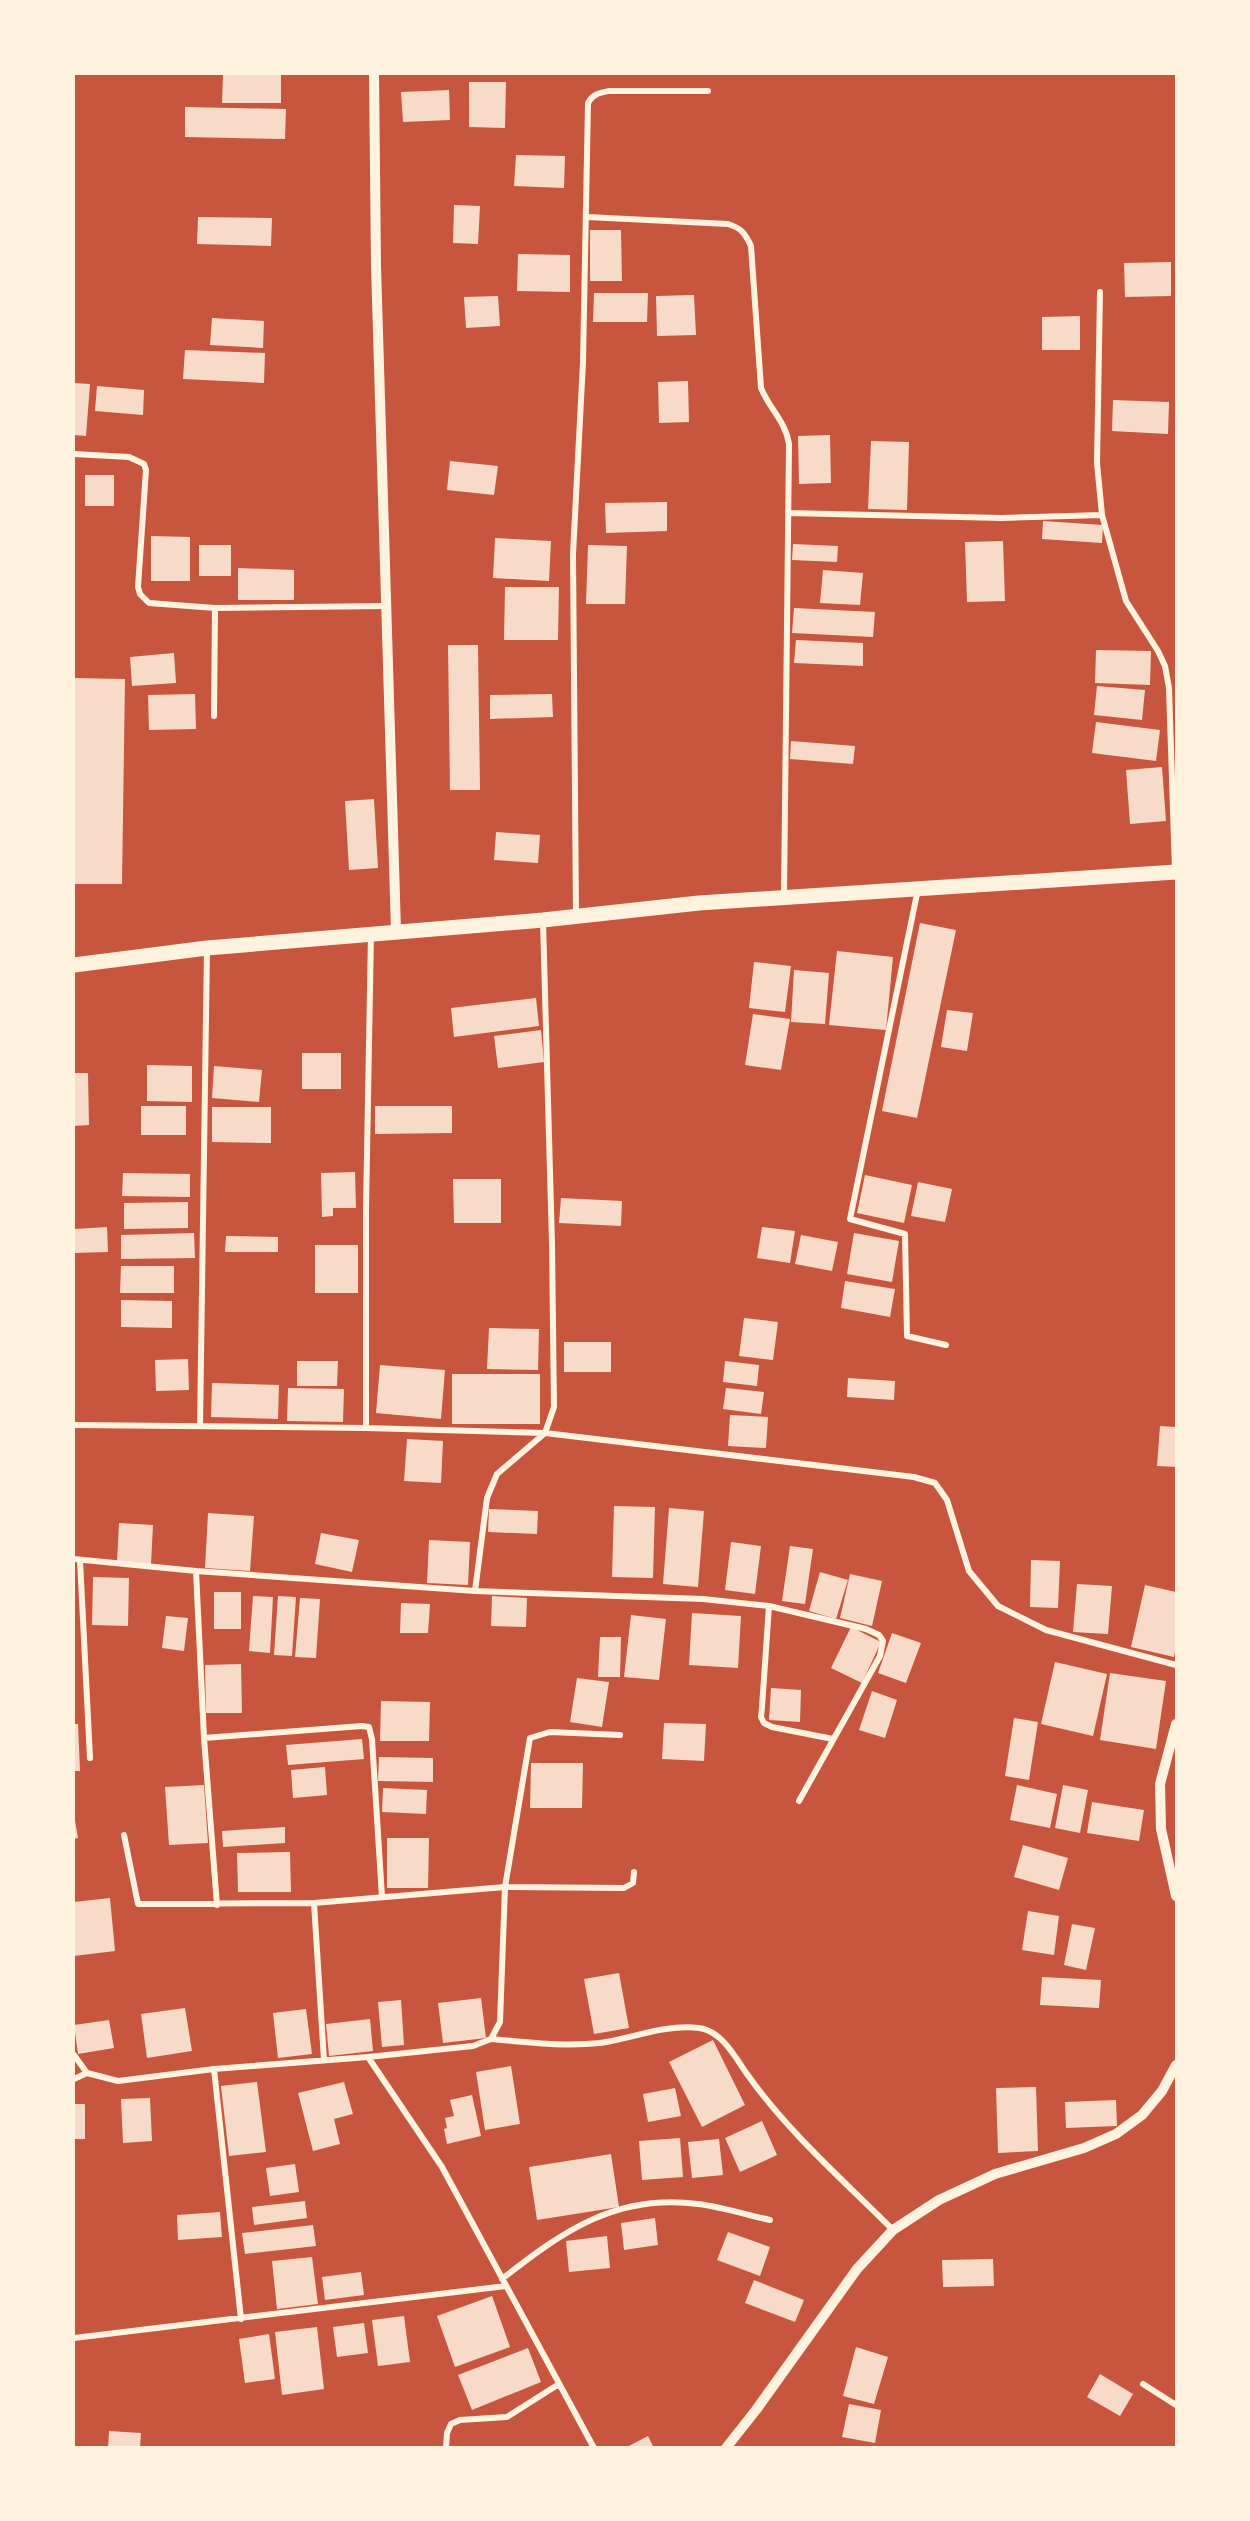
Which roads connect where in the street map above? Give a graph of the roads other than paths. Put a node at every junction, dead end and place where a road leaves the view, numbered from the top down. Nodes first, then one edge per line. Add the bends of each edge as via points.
1 (374, 74) edge
2 (708, 91) dead end
3 (588, 217) junction
4 (1100, 292) dead end
5 (74, 454) edge
6 (788, 513) junction
7 (1102, 515) junction
8 (387, 606) junction
9 (215, 608) junction
10 (214, 716) dead end
11 (1176, 872) edge
12 (918, 888) junction
13 (784, 897) junction
14 (576, 915) junction
15 (543, 920) junction
16 (396, 931) junction
17 (371, 933) junction
18 (207, 948) junction
19 (74, 965) edge
20 (946, 1346) dead end
21 (74, 1425) edge
22 (200, 1426) junction
23 (366, 1428) junction
24 (545, 1433) junction
25 (77, 1559) edge
26 (196, 1571) junction
27 (476, 1591) junction
28 (770, 1606) junction
29 (1176, 1665) edge
30 (1176, 1724) edge
31 (620, 1735) dead end
32 (204, 1738) junction
33 (833, 1739) junction
34 (90, 1758) dead end
35 (799, 1801) dead end
36 (124, 1835) dead end
37 (1172, 1862) edge
38 (634, 1872) dead end
39 (505, 1887) junction
40 (1176, 1896) edge
41 (382, 1897) junction
42 (314, 1903) junction
43 (217, 1905) junction
44 (491, 2039) junction
45 (74, 2055) edge
46 (368, 2057) junction
47 (324, 2060) junction
48 (1176, 2065) edge
49 (214, 2069) junction
50 (87, 2073) junction
51 (74, 2079) edge
52 (770, 2220) dead end
53 (893, 2230) junction
54 (502, 2279) junction
55 (506, 2286) junction
56 (241, 2319) junction
57 (74, 2338) edge
58 (559, 2384) junction
59 (1143, 2384) dead end
60 (1176, 2405) edge
61 (446, 2448) edge
62 (594, 2448) edge
63 (726, 2448) edge

1 - 8 street
2 - 3 street via 609,91 592,97 588,103
3 - 6 street via 728,224 746,233 751,246 761,388 788,433
3 - 14 street via 573,554
4 - 7 street via 1097,463
5 - 9 street via 129,457 144,464 138,586 144,600
6 - 7 street via 1002,518
6 - 13 street
7 - 11 street via 1126,601 1165,666
8 - 9 street
8 - 16 street
9 - 10 street
11 - 12 main road
12 - 13 main road
12 - 20 street via 850,1219 905,1234 906,1336
13 - 14 main road
14 - 15 main road
15 - 16 main road
15 - 24 street via 554,1407
16 - 17 main road
17 - 18 main road
17 - 23 street
18 - 19 main road
18 - 22 street
21 - 22 street
22 - 23 street
23 - 24 street
24 - 27 street via 497,1474 487,1498
24 - 29 street via 914,1477 934,1483 947,1500 969,1571 998,1606 1046,1630
25 - 26 street
25 - 34 street
26 - 27 street
26 - 32 street
27 - 28 street via 703,1599
28 - 33 street via 761,1717 772,1727
28 - 33 street via 866,1629 883,1641 880,1656
30 - 37 street via 1160,1784 1161,1829
31 - 39 street via 550,1732 530,1738
32 - 41 street via 369,1727
32 - 43 street
33 - 35 street
36 - 43 street via 138,1904
37 - 40 street
38 - 39 street via 633,1883 624,1888
39 - 41 street
39 - 44 street via 500,2022
41 - 42 street
42 - 43 street
42 - 47 street
44 - 46 street via 474,2046
44 - 53 street via 600,2043 665,2028 701,2028 723,2040 796,2134
45 - 50 street
46 - 47 street
46 - 54 street via 442,2167
47 - 49 street
48 - 53 street via 1162,2091 1142,2115 1116,2134 1084,2148 995,2174 939,2200
49 - 50 street via 118,2081
49 - 56 street
50 - 51 street
52 - 54 street via 699,2204 664,2201 625,2207 581,2223 547,2243
53 - 63 street via 857,2269
54 - 55 street
55 - 56 street
55 - 58 street
56 - 57 street
58 - 61 street via 507,2417 451,2424
58 - 62 street
59 - 60 street

